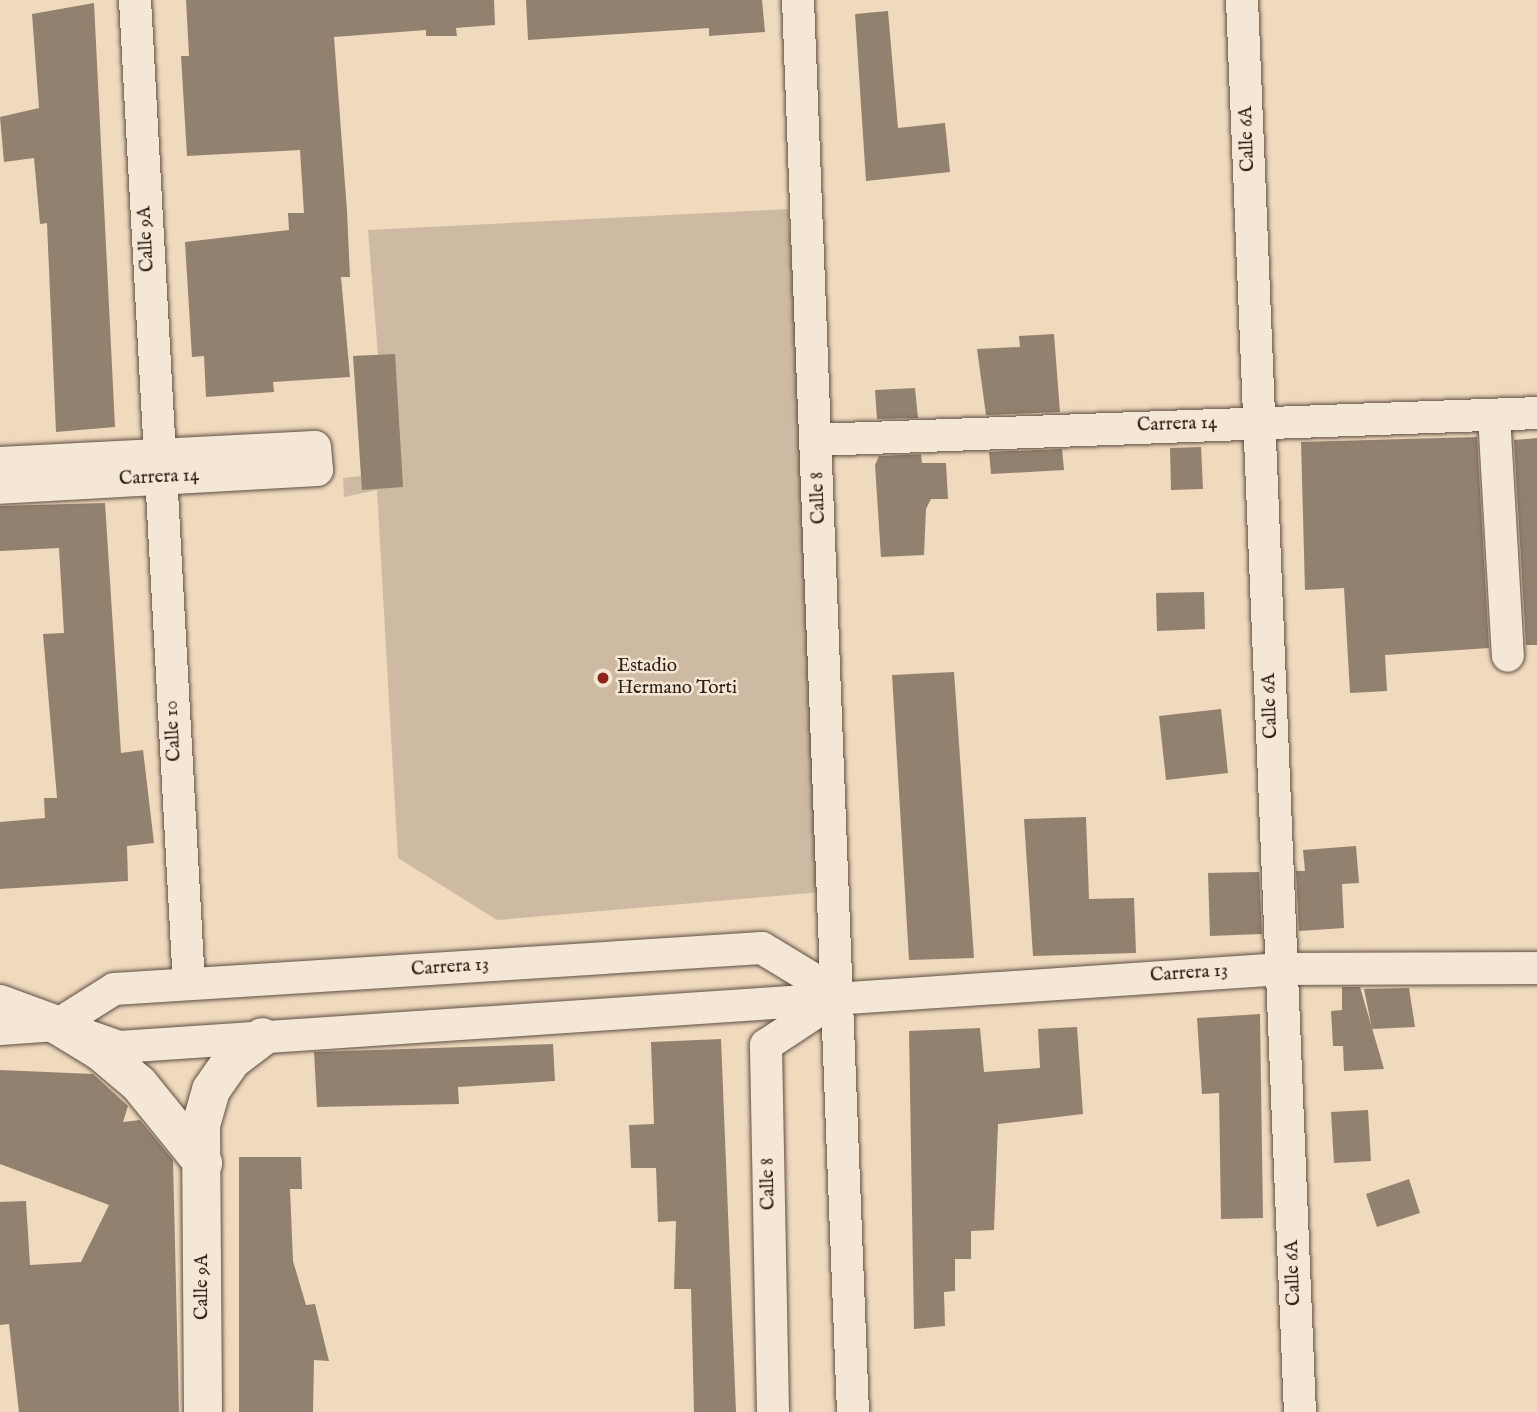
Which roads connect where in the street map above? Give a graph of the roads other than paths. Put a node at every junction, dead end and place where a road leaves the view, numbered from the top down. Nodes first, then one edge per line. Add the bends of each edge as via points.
1 (135, 0) edge
2 (798, 0) edge
3 (1242, 0) edge
4 (1537, 413) edge
5 (1494, 415) junction
6 (1259, 421) junction
7 (817, 440) junction
8 (0, 463) edge
9 (158, 467) junction
10 (317, 470) dead end
11 (0, 488) edge
12 (1508, 656) dead end
13 (1537, 968) edge
14 (1282, 969) junction
15 (188, 984) junction
16 (841, 996) junction
17 (0, 1004) edge
18 (57, 1025) junction
19 (0, 1029) edge
20 (262, 1037) junction
21 (203, 1163) junction
22 (203, 1412) edge
23 (773, 1412) edge
24 (853, 1412) edge
25 (1300, 1412) edge

1 - 9 street, Calle 9A
2 - 7 street, Calle 8
3 - 6 street, Calle 6A
4 - 5 street, Carrera 14
5 - 6 street, Carrera 14
5 - 12 street
6 - 7 street, Carrera 14
6 - 14 street, Calle 6A
7 - 16 street, Calle 8
8 - 9 street
9 - 10 street, Carrera 14
9 - 11 street, Carrera 14
9 - 15 street, Calle 10
13 - 14 street, Carrera 13
14 - 16 street, Carrera 13
14 - 25 street, Calle 6A
15 - 16 street, Carrera 13 via 762,948
15 - 18 street, Carrera 13 via 114,989
16 - 20 street, Carrera 13
16 - 23 street, Calle 8 via 766,1045
16 - 24 street, Calle 8
17 - 18 street
18 - 19 street, Carrera 13
18 - 20 street, Carrera 13 via 119,1047
18 - 21 street via 139,1084
20 - 21 street, Calle 9A via 232,1060 211,1090 201,1125
21 - 22 street, Calle 9A

